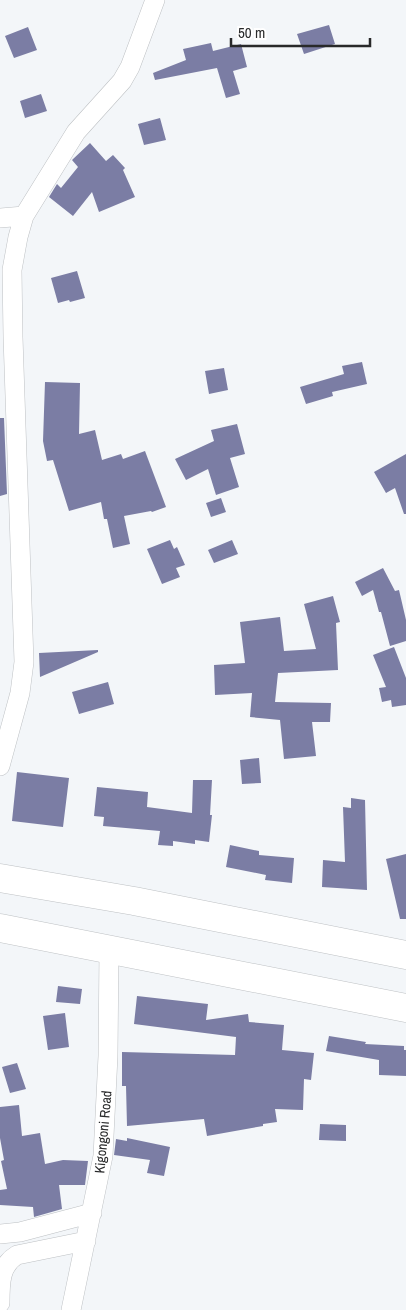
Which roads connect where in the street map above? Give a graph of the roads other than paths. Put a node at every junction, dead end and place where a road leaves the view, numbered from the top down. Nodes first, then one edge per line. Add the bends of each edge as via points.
1 (155, 0) edge
2 (24, 216) junction
3 (0, 218) edge
4 (0, 766) edge
5 (0, 878) edge
6 (0, 928) edge
7 (109, 950) junction
8 (406, 955) edge
9 (406, 1008) edge
10 (92, 1213) junction
11 (0, 1234) edge
12 (86, 1241) junction
13 (0, 1303) edge
14 (71, 1310) edge

1 - 2 street via 122,81 76,132
2 - 3 street
2 - 4 street via 12,270 24,662 20,693
5 - 8 highway
6 - 7 highway
7 - 9 highway
7 - 10 street, Kigongoni Road via 103,1156
10 - 11 street via 20,1232
10 - 12 street, Kigongoni Road
12 - 13 street via 9,1259 2,1270
12 - 14 street, Kigongoni Road

